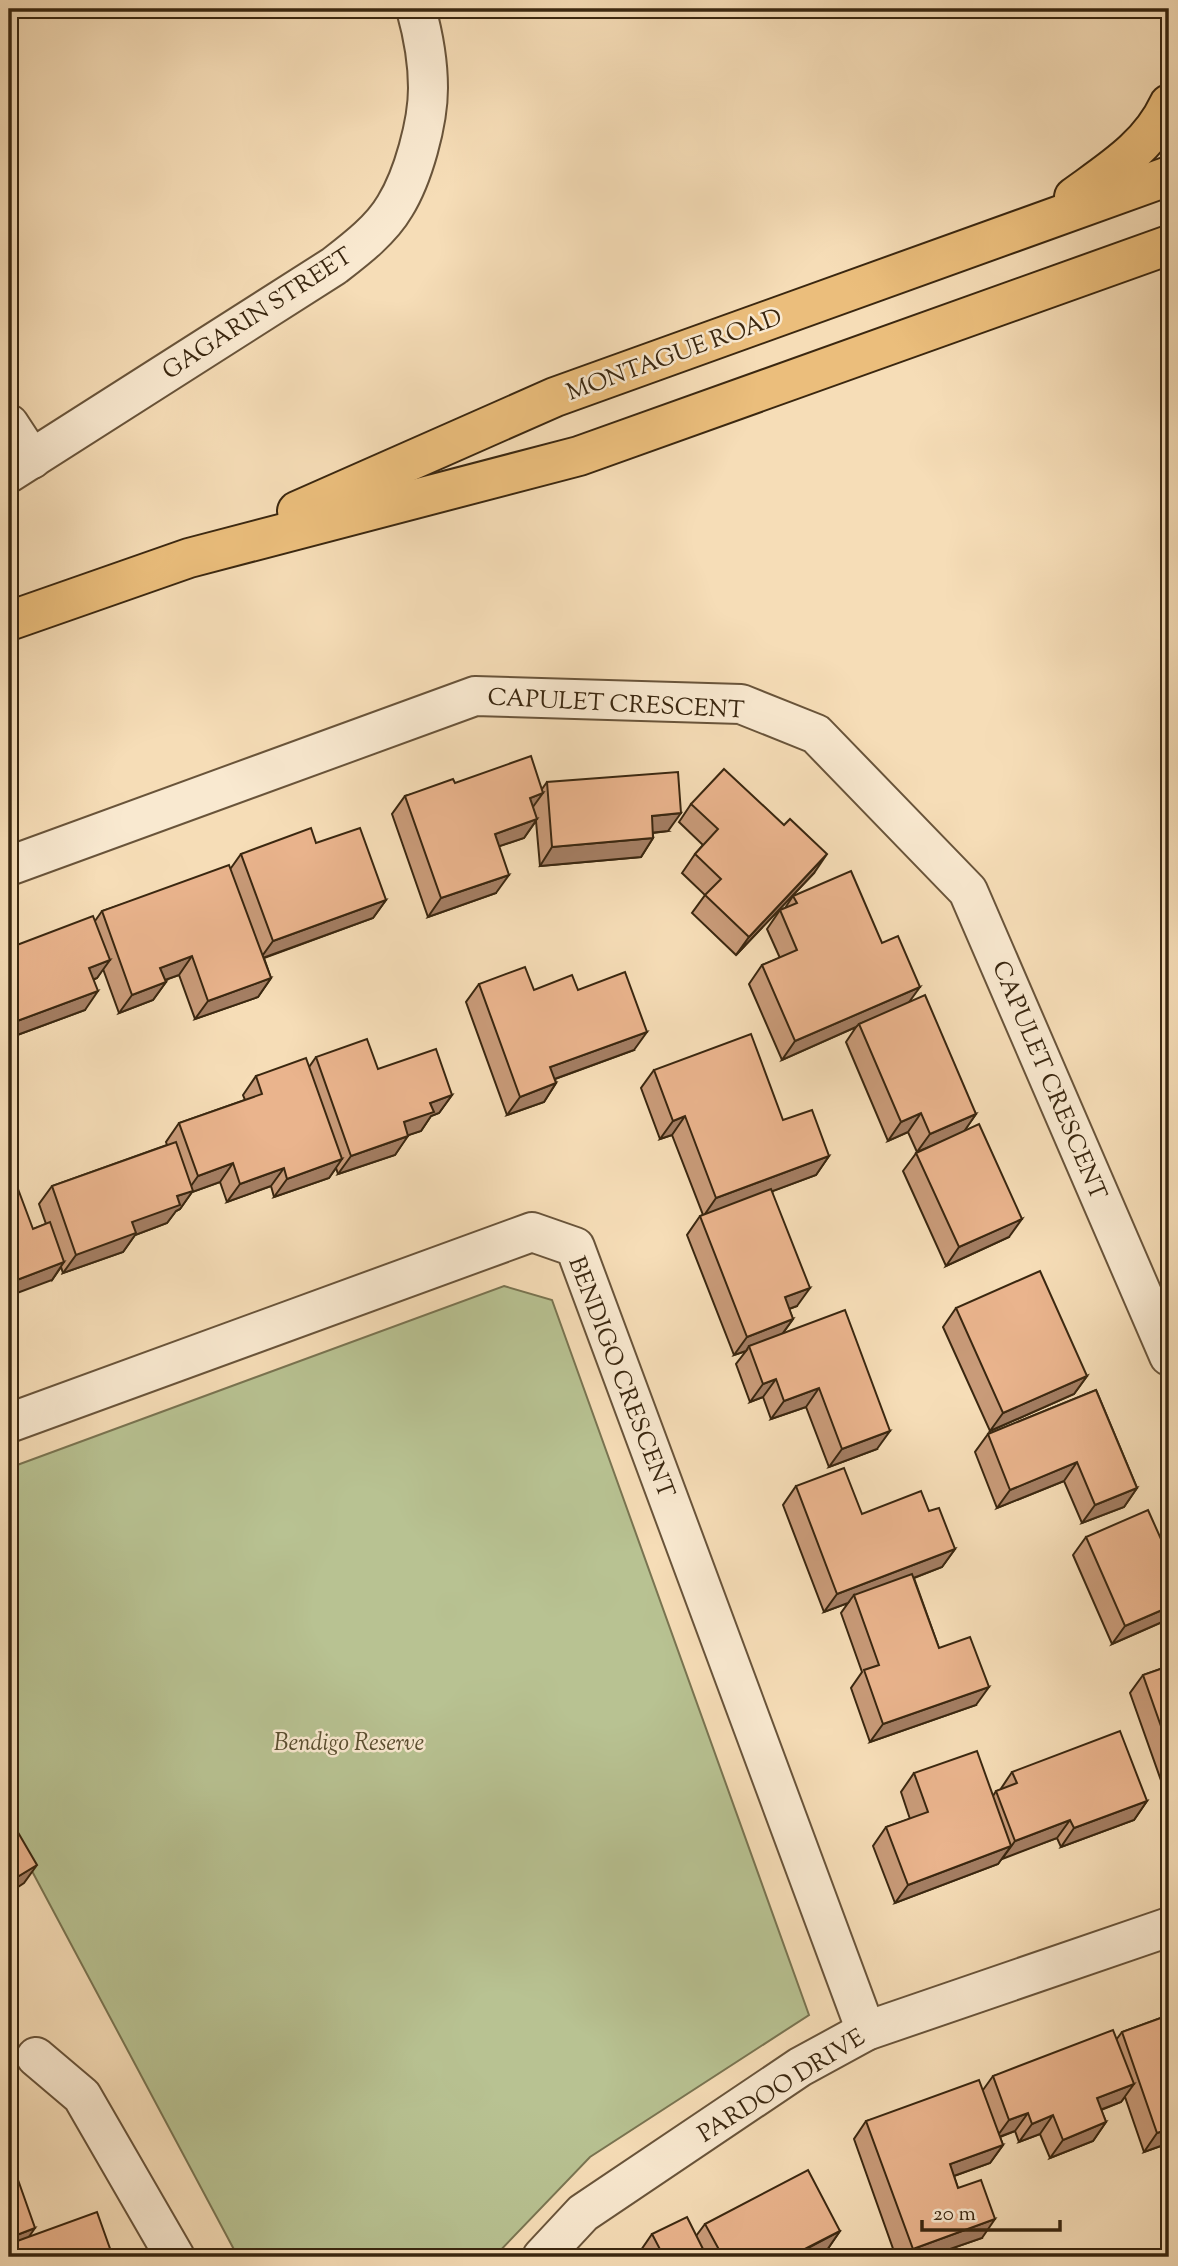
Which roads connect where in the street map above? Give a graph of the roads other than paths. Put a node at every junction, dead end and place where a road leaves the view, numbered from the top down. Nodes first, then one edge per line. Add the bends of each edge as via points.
1 (416, 9) edge
2 (1169, 104) edge
3 (1169, 176) edge
4 (1042, 221) junction
5 (1166, 248) edge
6 (9, 424) edge
7 (20, 466) edge
8 (189, 558) junction
9 (9, 621) edge
10 (9, 866) edge
11 (1169, 1356) edge
12 (9, 1423) edge
13 (1169, 1927) edge
14 (866, 2031) junction
15 (36, 2057) dead end
16 (175, 2257) edge
17 (542, 2257) edge

1 - 7 street, GAGARIN STREET via 428,90 412,166 387,216 334,266
2 - 4 main road via 1132,155
3 - 4 main road, MONTAGUE ROAD
4 - 8 main road, MONTAGUE ROAD via 555,397
5 - 8 main road, MONTAGUE ROAD via 579,456
6 - 7 street
8 - 9 main road, MONTAGUE ROAD
10 - 11 street, CAPULET CRESCENT via 475,696 741,704 816,734 968,891
12 - 14 street, BENDIGO CRESCENT via 532,1232 575,1247
13 - 14 street, PARDOO DRIVE
14 - 17 street, PARDOO DRIVE via 800,2067 583,2213
15 - 16 street via 82,2096

